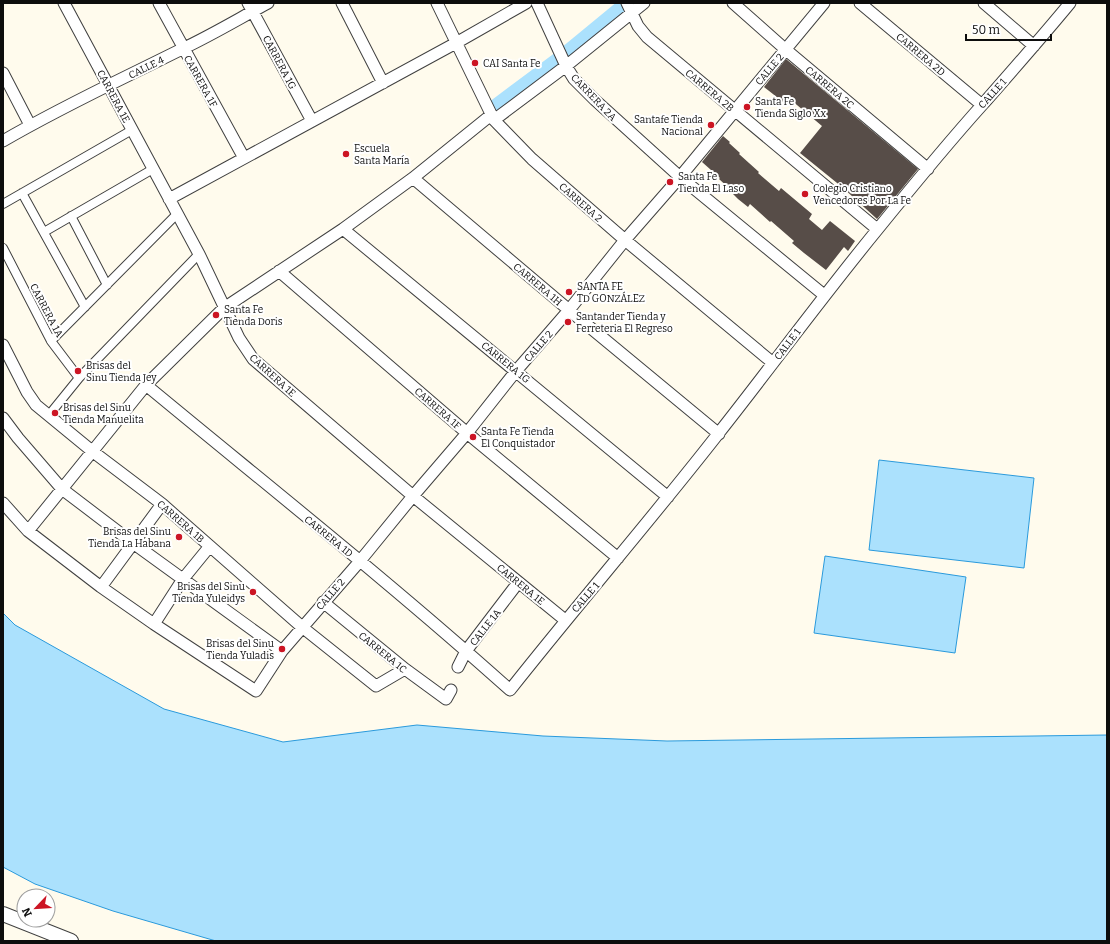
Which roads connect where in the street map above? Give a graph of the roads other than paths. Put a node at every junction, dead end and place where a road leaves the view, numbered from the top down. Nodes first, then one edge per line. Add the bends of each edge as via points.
1 (64, 3) edge
2 (159, 3) edge
3 (268, 3) edge
4 (342, 3) edge
5 (437, 3) edge
6 (526, 3) edge
7 (537, 3) edge
8 (644, 3) edge
9 (733, 3) edge
10 (824, 3) edge
11 (860, 3) edge
12 (984, 3) edge
13 (1070, 3) edge
14 (250, 7) edge
15 (630, 9) edge
16 (456, 43) junction
17 (1034, 46) junction
18 (183, 49) junction
19 (785, 49) junction
20 (565, 64) junction
21 (3, 73) edge
22 (383, 83) junction
23 (108, 85) junction
24 (982, 105) junction
25 (735, 110) junction
26 (491, 114) junction
27 (312, 121) junction
28 (30, 125) junction
29 (132, 130) junction
30 (3, 141) edge
31 (244, 158) junction
32 (153, 169) junction
33 (928, 169) junction
34 (680, 177) junction
35 (413, 178) junction
36 (22, 193) junction
37 (169, 199) junction
38 (3, 204) edge
39 (177, 214) junction
40 (71, 216) junction
41 (343, 229) junction
42 (877, 229) junction
43 (44, 232) junction
44 (625, 240) junction
45 (3, 248) edge
46 (199, 254) junction
47 (279, 272) junction
48 (107, 285) junction
49 (824, 295) junction
50 (85, 307) junction
51 (224, 308) junction
52 (569, 310) junction
53 (51, 341) junction
54 (3, 345) edge
55 (773, 363) junction
56 (516, 371) junction
57 (79, 378) junction
58 (146, 385) junction
59 (49, 415) junction
60 (3, 418) edge
61 (467, 432) junction
62 (719, 434) junction
63 (92, 451) junction
64 (62, 489) junction
65 (413, 496) junction
66 (668, 497) junction
67 (3, 503) edge
68 (162, 504) junction
69 (28, 531) junction
70 (133, 543) junction
71 (210, 546) junction
72 (618, 558) junction
73 (360, 561) junction
74 (183, 579) junction
75 (101, 587) junction
76 (514, 588) dead end
77 (323, 602) junction
78 (565, 620) junction
79 (154, 624) junction
80 (302, 627) junction
81 (282, 651) junction
82 (466, 651) junction
83 (458, 667) dead end
84 (405, 670) junction
85 (510, 690) joint
86 (448, 694) dead end
87 (4, 918) edge
88 (71, 941) edge

1 - 23 street, CARRERA 1E
2 - 18 street, CARRERA 1F
3 - 14 street, CALLE 4
4 - 22 street
5 - 16 street, CARRERA 2
6 - 16 street
7 - 20 street, CARRERA 2A
8 - 15 street
9 - 19 street, CARRERA 2C
10 - 19 street, CALLE 2
11 - 24 street, CARRERA 2D
12 - 17 street
13 - 17 street, CALLE 1
14 - 18 street, CALLE 4
14 - 27 street, CARRERA 1G
15 - 20 street
15 - 25 street, CARRERA 2B via 647,37
16 - 22 street
16 - 26 street, CARRERA 2
17 - 24 street, CALLE 1
18 - 23 street, CALLE 4
18 - 31 street, CARRERA 1F
19 - 25 street, CALLE 2
19 - 33 street, CARRERA 2C
20 - 26 street
20 - 34 street, CARRERA 2A via 574,79 595,100
21 - 28 street
22 - 27 street
23 - 28 street, CALLE 4
23 - 29 street, CARRERA 1E
24 - 33 street, CALLE 1
25 - 34 street, CALLE 2
25 - 42 street, CARRERA 2B
26 - 35 street
26 - 44 street, CARRERA 2 via 532,160
27 - 31 street
28 - 30 street, CALLE 4
29 - 32 street, CARRERA 1E
29 - 36 street
31 - 37 street
32 - 37 street, CARRERA 1E
32 - 40 street
33 - 42 street, CALLE 1
34 - 44 street, CALLE 2
34 - 49 street, CARRERA 2A
35 - 41 street
35 - 52 street, CARRERA 1H
36 - 38 street
36 - 43 street
37 - 39 street, CARRERA 1E
39 - 46 street, CARRERA 1E
39 - 48 street
40 - 43 street
40 - 48 street
41 - 47 street
41 - 56 street, CARRERA 1G
42 - 49 street, CALLE 1
43 - 50 street
44 - 52 street, CALLE 2
44 - 55 street, CARRERA 2
45 - 53 street, CARRERA 1A
46 - 51 street, CARRERA 1E
46 - 57 street
47 - 51 street
47 - 61 street, CARRERA 1F
48 - 50 street
49 - 55 street, CALLE 1
50 - 53 street
51 - 58 street
51 - 65 street, CARRERA 1E via 253,359
52 - 56 street, CALLE 2
52 - 62 street, CARRERA 1H
53 - 57 street, CARRERA 1A
54 - 59 street, CARRERA 1B via 27,392
55 - 62 street, CALLE 1
56 - 61 street, CALLE 2
56 - 66 street, CARRERA 1G
57 - 59 street
58 - 63 street
58 - 73 street, CARRERA 1D
59 - 63 street, CARRERA 1B
60 - 64 street
61 - 65 street, CALLE 2
61 - 72 street, CARRERA 1F
62 - 66 street, CALLE 1
63 - 64 street
63 - 68 street, CARRERA 1B
64 - 69 street
64 - 70 street
65 - 73 street, CALLE 2
65 - 78 street, CARRERA 1E
66 - 72 street, CALLE 1
67 - 69 street
68 - 70 street
68 - 71 street, CARRERA 1B
69 - 75 street
70 - 74 street
70 - 75 street
71 - 74 street
71 - 80 street, CARRERA 1B
72 - 78 street, CALLE 1
73 - 77 street, CALLE 2
73 - 82 street, CARRERA 1D
74 - 79 street
74 - 81 street
75 - 79 street
76 - 82 street, CALLE 1A
77 - 80 street, CALLE 2
77 - 84 street, CARRERA 1C
78 - 85 street, CALLE 1
79 - 81 street, CALLE 2 via 256,691
80 - 81 street, CALLE 2
80 - 84 street, CARRERA 1B via 376,686
82 - 83 street, CALLE 1A
82 - 85 street, CARRERA 1D
84 - 86 street, CARRERA 1C
87 - 88 street

